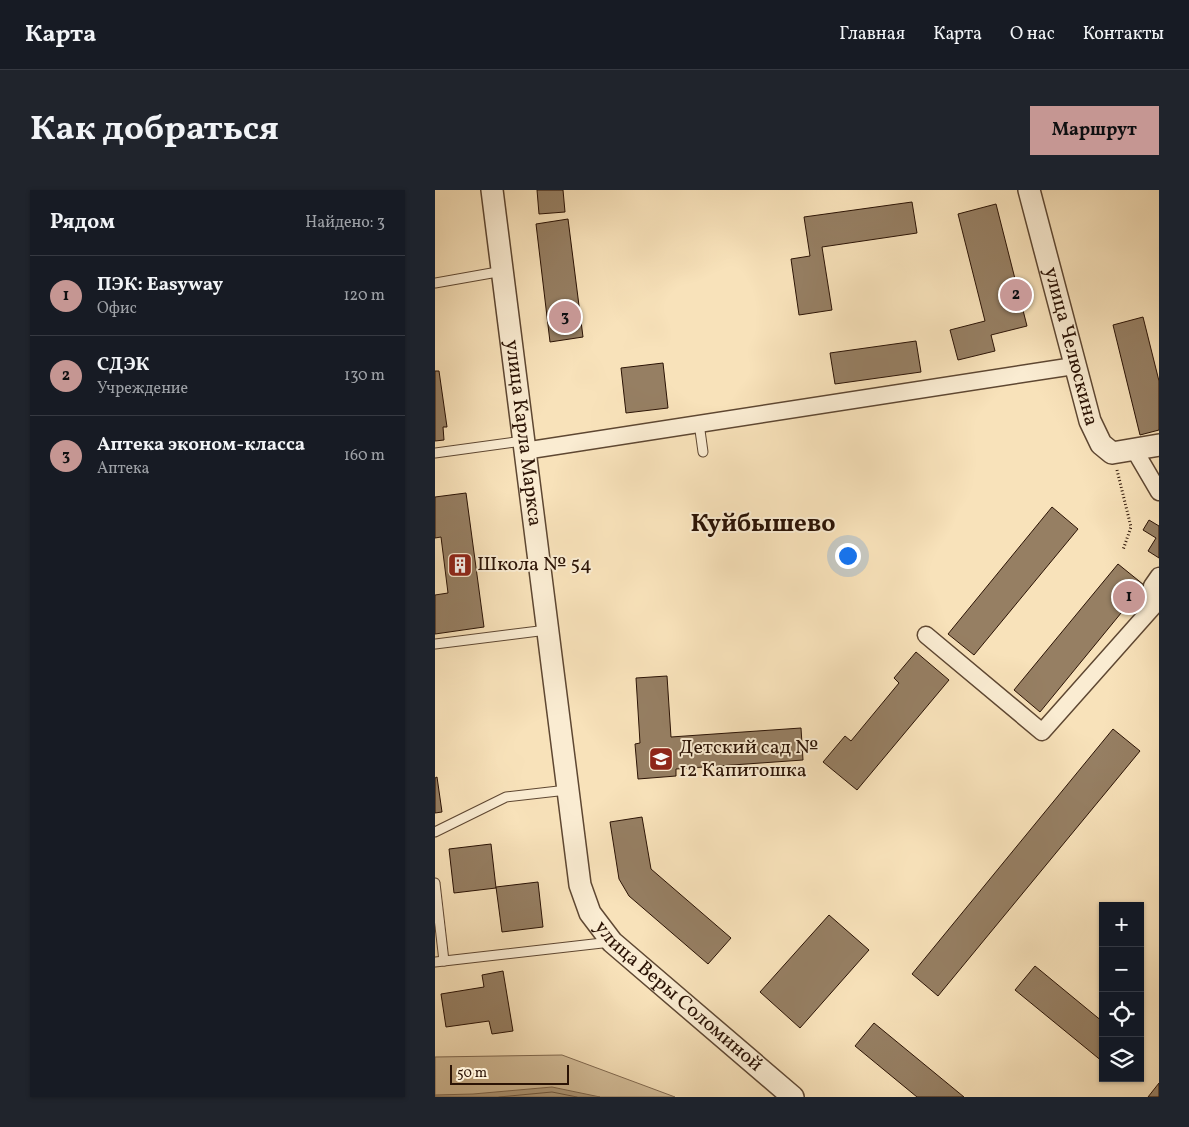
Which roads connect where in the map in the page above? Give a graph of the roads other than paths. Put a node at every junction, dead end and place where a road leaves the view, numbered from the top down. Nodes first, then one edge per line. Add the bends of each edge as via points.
1 (492, 190) edge
2 (1029, 190) edge
3 (503, 271) junction
4 (435, 283) edge
5 (1074, 366) junction
6 (699, 423) junction
7 (1159, 445) edge
8 (524, 446) junction
9 (1135, 451) junction
10 (435, 452) edge
11 (703, 452) dead end
12 (1159, 492) edge
13 (1159, 576) edge
14 (547, 630) junction
15 (926, 635) dead end
16 (435, 644) edge
17 (567, 790) junction
18 (435, 832) edge
19 (435, 883) edge
20 (590, 913) joint
21 (612, 942) junction
22 (440, 962) edge
23 (793, 1097) edge

1 - 3 street, улица Карла Маркса
2 - 5 street, улица Челюскина
3 - 4 lane
3 - 8 street, улица Карла Маркса
5 - 6 street
5 - 9 street, улица Челюскина via 1101,444 1112,453
6 - 8 street
6 - 11 lane
7 - 9 street
8 - 10 lane
8 - 14 street, улица Карла Маркса
9 - 12 street
13 - 15 street via 1152,586 1153,607 1043,732
14 - 16 lane
14 - 17 street, улица Карла Маркса
17 - 18 lane via 506,798
17 - 20 street, улица Карла Маркса via 580,885
19 - 22 lane
20 - 21 street, улица Веры Соломиной
21 - 22 lane
21 - 23 street, улица Веры Соломиной

